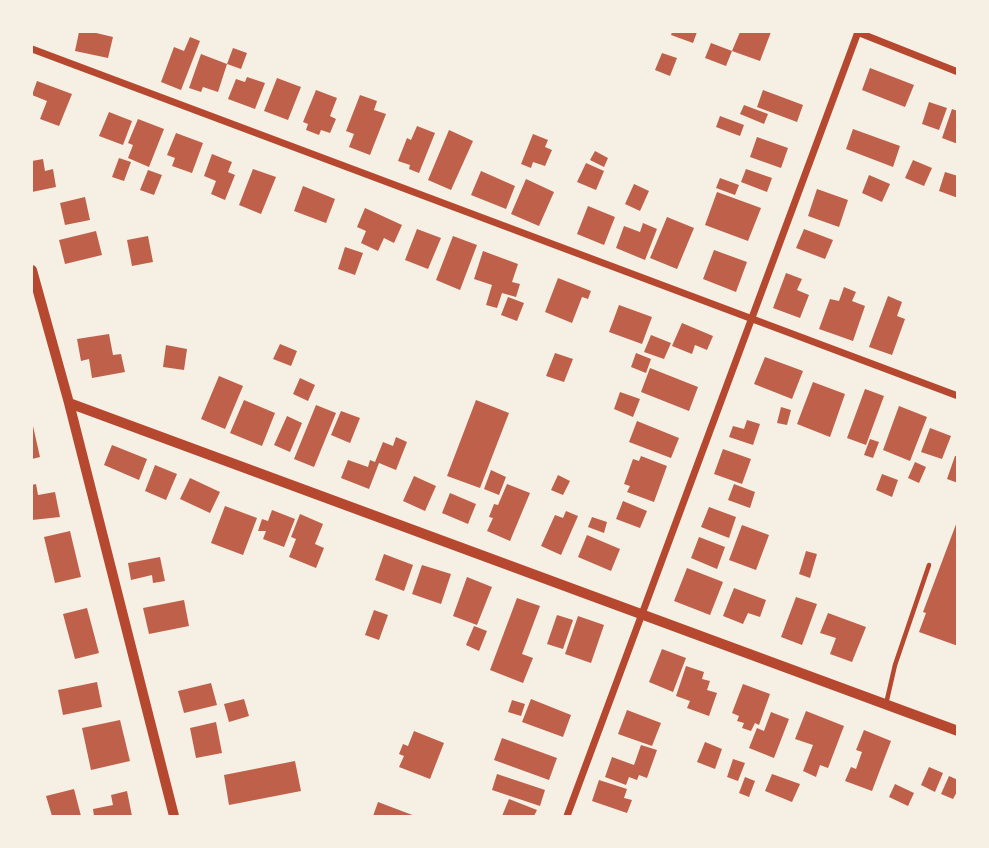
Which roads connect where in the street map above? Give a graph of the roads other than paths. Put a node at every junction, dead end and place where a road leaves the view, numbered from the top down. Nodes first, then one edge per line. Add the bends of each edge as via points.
1 (857, 32) edge
2 (32, 49) edge
3 (957, 72) edge
4 (32, 270) edge
5 (751, 318) junction
6 (957, 396) edge
7 (69, 402) junction
8 (929, 565) dead end
9 (642, 615) junction
10 (886, 705) junction
11 (957, 731) edge
12 (174, 817) edge
13 (567, 817) edge

1 - 3 street
1 - 5 street
2 - 5 street
4 - 7 street
5 - 6 street
5 - 9 street
7 - 9 street
7 - 12 street
8 - 10 lane
9 - 10 street
9 - 13 street
10 - 11 street

